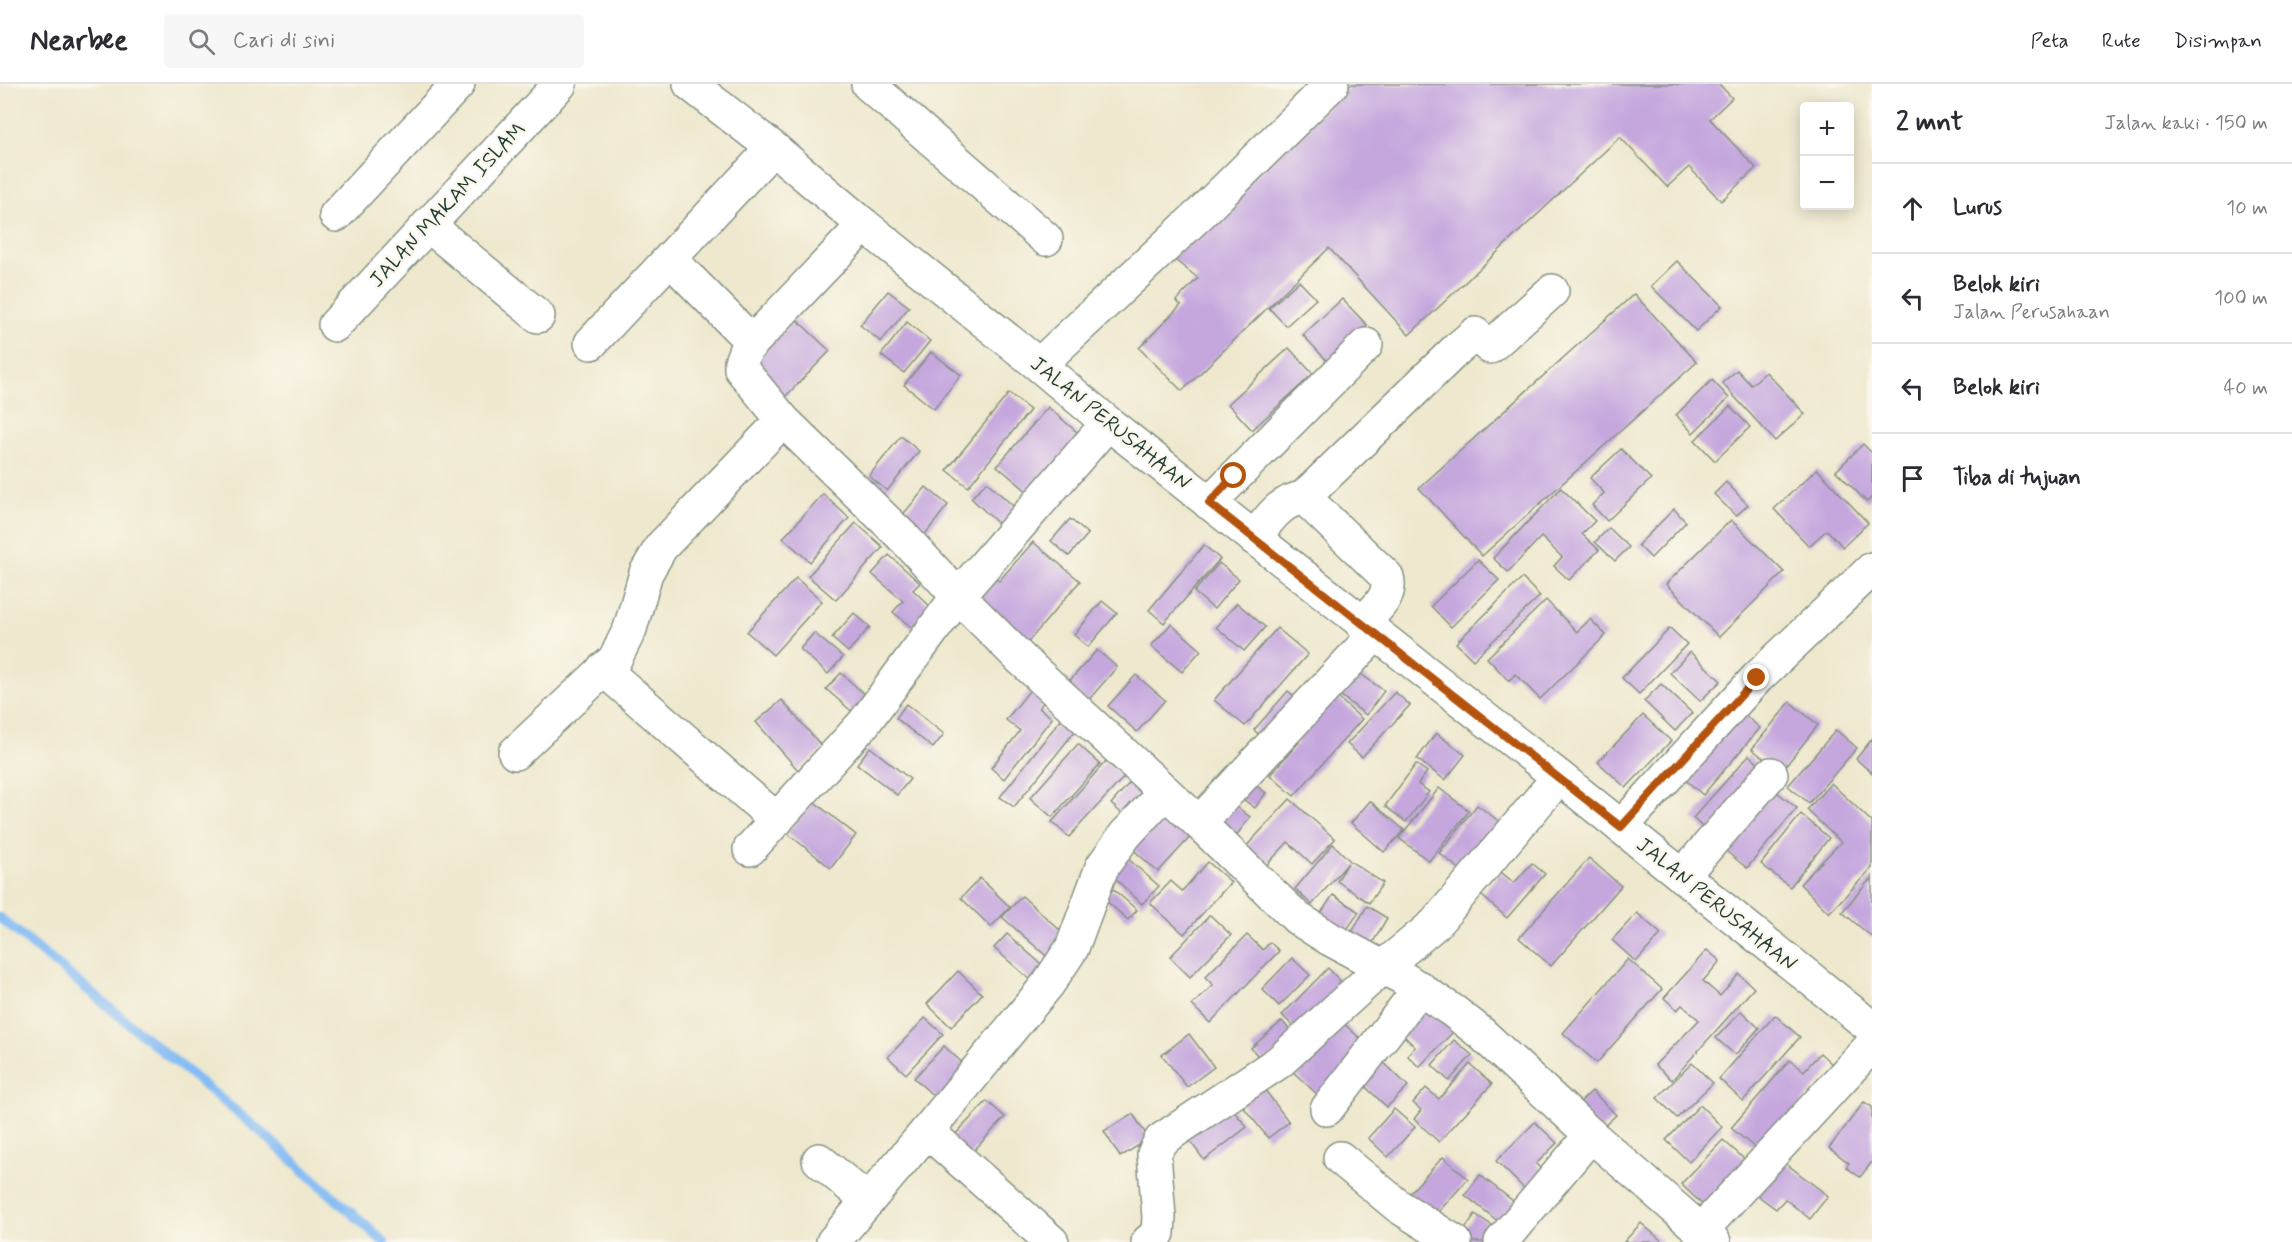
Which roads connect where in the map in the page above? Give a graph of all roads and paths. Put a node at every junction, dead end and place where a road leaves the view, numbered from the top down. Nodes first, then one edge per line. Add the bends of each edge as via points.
1 (458, 84) edge
2 (560, 84) edge
3 (690, 84) edge
4 (868, 84) edge
5 (1332, 84) edge
6 (773, 148) junction
7 (336, 214) dead end
8 (428, 225) junction
9 (864, 225) junction
10 (1046, 239) dead end
11 (670, 259) junction
12 (1552, 291) dead end
13 (538, 316) dead end
14 (335, 325) dead end
15 (752, 342) junction
16 (591, 343) dead end
17 (1366, 345) dead end
18 (1039, 365) junction
19 (783, 420) junction
20 (1108, 423) junction
21 (1303, 498) junction
22 (1209, 503) junction
23 (1254, 538) junction
24 (1872, 569) edge
25 (958, 596) junction
26 (1368, 629) junction
27 (603, 669) junction
28 (515, 753) dead end
29 (1771, 774) dead end
30 (1559, 777) junction
31 (1165, 792) junction
32 (777, 820) junction
33 (1199, 823) junction
34 (1621, 827) junction
35 (750, 849) dead end
36 (1682, 876) junction
37 (1383, 967) junction
38 (1420, 988) junction
39 (1872, 1028) edge
40 (1872, 1045) edge
41 (1327, 1109) dead end
42 (927, 1131) junction
43 (1591, 1135) junction
44 (1340, 1158) dead end
45 (819, 1160) dead end
46 (868, 1201) junction
47 (1707, 1237) edge
48 (833, 1242) edge
49 (1053, 1242) edge
50 (1148, 1242) edge
51 (1455, 1242) edge
52 (1501, 1242) edge

1 - 7 street
2 - 8 street, JALAN MAKAM ISLAM
3 - 6 street, JALAN PERUSAHAAN
4 - 10 street
5 - 18 street
6 - 9 street, JALAN PERUSAHAAN
6 - 11 street
8 - 13 street
8 - 14 street, JALAN MAKAM ISLAM
9 - 15 street
9 - 18 street, JALAN PERUSAHAAN
11 - 15 street
11 - 16 street
12 - 21 street via 1490,347 1475,334
15 - 19 street via 741,369
17 - 22 street
18 - 20 street, JALAN PERUSAHAAN
19 - 25 street
19 - 27 street via 661,547 646,573 630,629 615,659
20 - 22 street, JALAN PERUSAHAAN
20 - 25 street
21 - 23 street via 1290,500 1276,511
21 - 26 street via 1387,578 1390,585 1386,597
22 - 23 street, JALAN PERUSAHAAN
23 - 26 street, JALAN PERUSAHAAN
24 - 34 street via 1757,678
25 - 31 street
25 - 32 street via 864,723
26 - 30 street, JALAN PERUSAHAAN
26 - 33 street
27 - 28 street
27 - 32 street
29 - 36 street
30 - 34 street, JALAN PERUSAHAAN
30 - 37 street via 1435,924
31 - 33 street
31 - 42 street via 1102,867 1072,948 1048,984
32 - 35 street
33 - 37 street via 1297,918
34 - 36 street, JALAN PERUSAHAAN
36 - 39 street, JALAN PERUSAHAAN
37 - 38 street
37 - 50 street via 1279,1062 1161,1140 1154,1154 1158,1233
38 - 41 street
38 - 43 street via 1481,1033
40 - 47 street
42 - 46 street
42 - 49 street
43 - 47 street
43 - 52 street
44 - 51 street via 1398,1206
45 - 46 street
46 - 48 street

